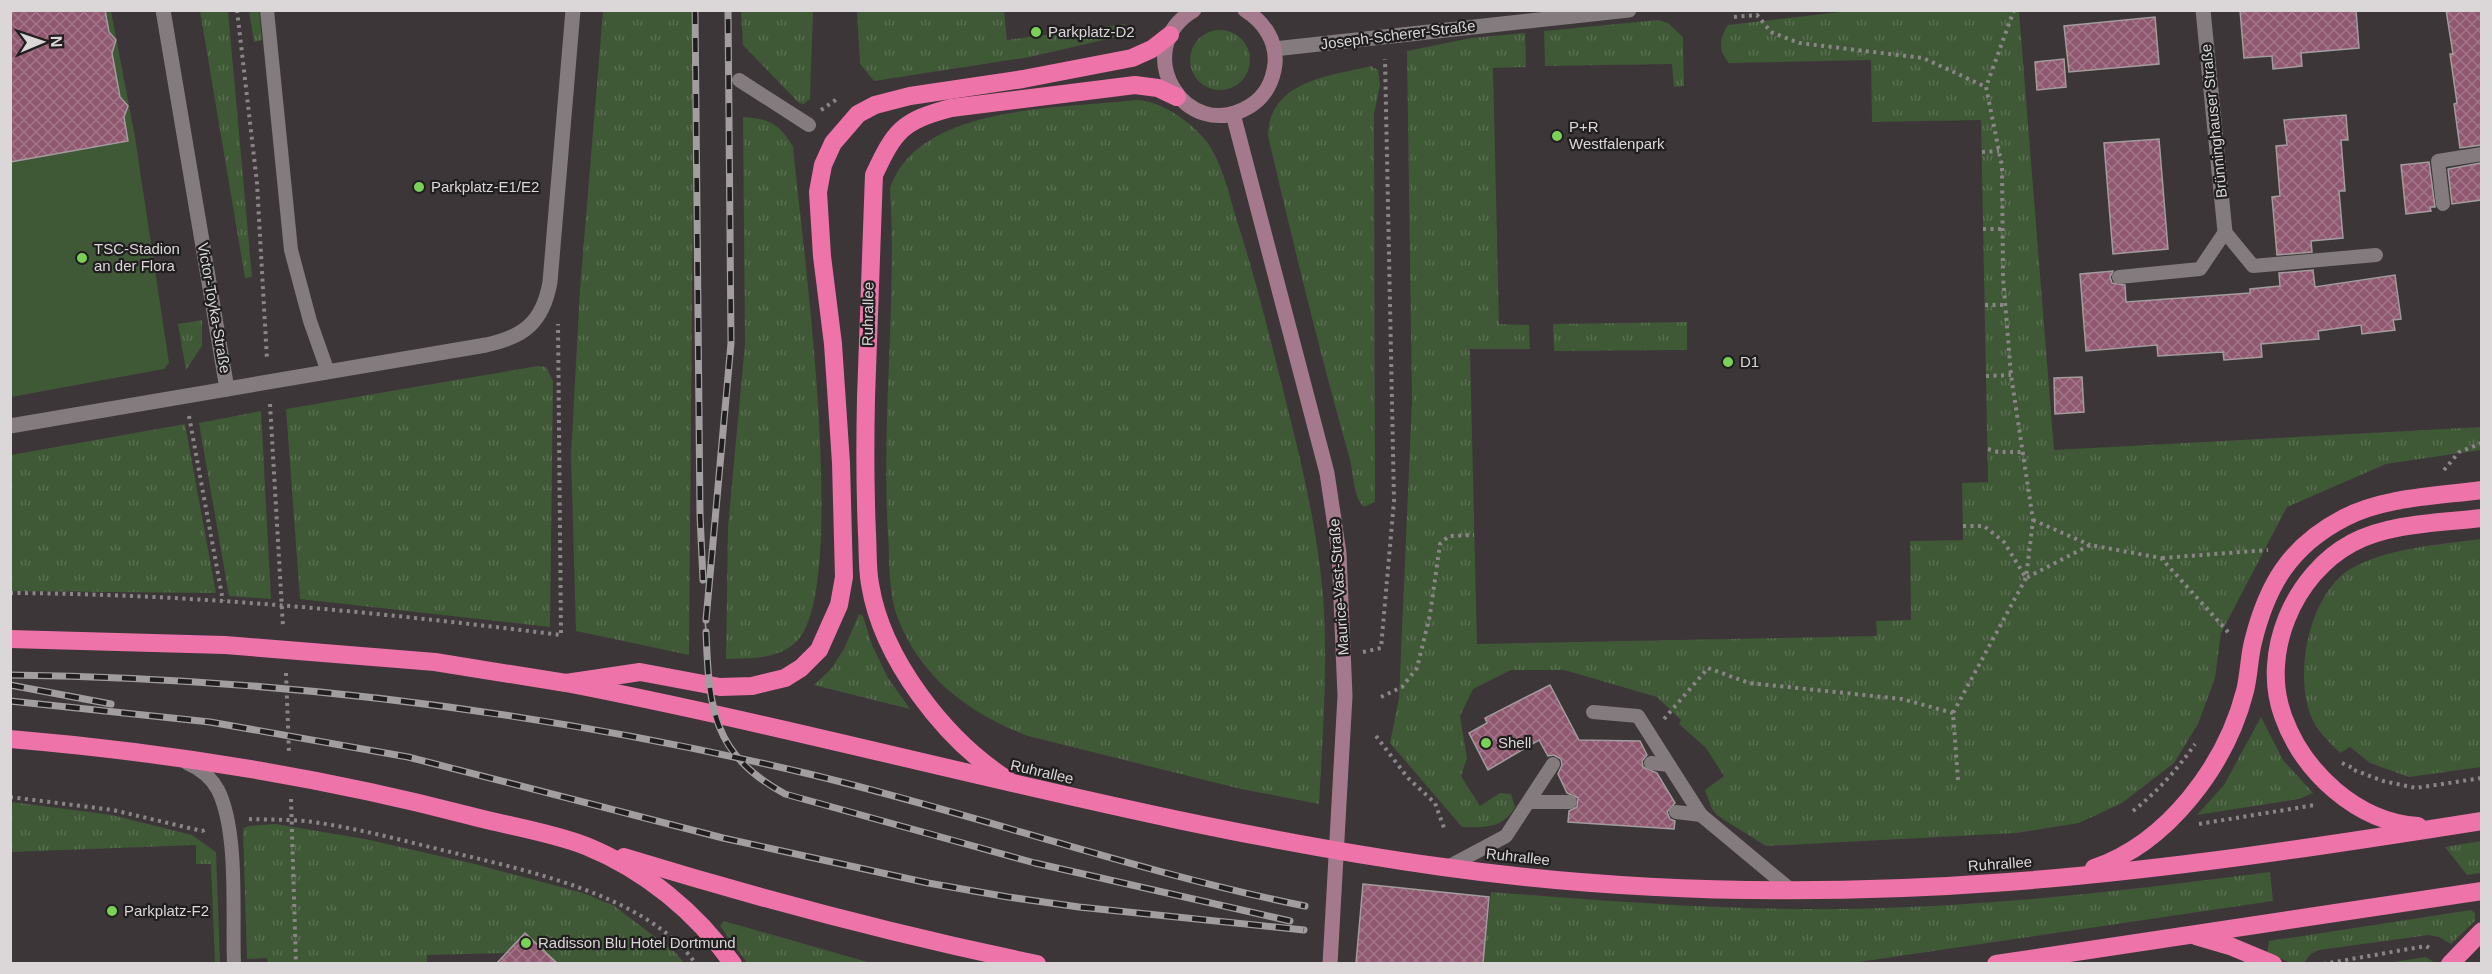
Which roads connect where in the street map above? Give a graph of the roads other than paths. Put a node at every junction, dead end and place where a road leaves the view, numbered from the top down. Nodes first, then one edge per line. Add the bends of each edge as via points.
1 (163, 10) edge
2 (267, 10) edge
3 (573, 10) edge
4 (1194, 10) edge
5 (1245, 10) edge
6 (1629, 10) edge
7 (2203, 10) edge
8 (1170, 35) junction
9 (1274, 49) junction
10 (739, 80) dead end
11 (1178, 97) junction
12 (1233, 114) junction
13 (809, 125) dead end
14 (2481, 154) edge
15 (2443, 204) dead end
16 (2225, 232) junction
17 (2376, 255) dead end
18 (2119, 277) dead end
19 (328, 372) junction
20 (227, 389) junction
21 (10, 426) edge
22 (2481, 490) edge
23 (2481, 518) edge
24 (10, 639) edge
25 (566, 683) junction
26 (1593, 712) dead end
27 (10, 739) edge
28 (178, 759) junction
29 (1652, 763) dead end
30 (1553, 764) dead end
31 (1669, 765) junction
32 (1017, 785) junction
33 (1529, 802) junction
34 (1570, 802) dead end
35 (1676, 812) dead end
36 (1701, 815) junction
37 (2481, 821) edge
38 (2441, 828) junction
39 (585, 846) junction
40 (1446, 868) junction
41 (2071, 876) junction
42 (1791, 890) junction
43 (2481, 891) edge
44 (2481, 931) edge
45 (2182, 935) junction
46 (234, 963) edge
47 (733, 963) edge
48 (1037, 963) edge
49 (1330, 963) edge
50 (1996, 963) edge
51 (2273, 963) edge
52 (2450, 963) edge

1 - 20 street, Victor-Toyka-Straße
2 - 19 lane via 291,250
3 - 19 street via 550,282 547,300 538,316 527,330 508,340
4 - 8 main road
5 - 9 main road via 1262,24
6 - 9 street, Joseph-Scherer-Straße
7 - 16 street, Brünninghauser Straße
8 - 11 main road via 1165,72
8 - 25 highway via 1132,58 910,96 875,105 847,123 823,165 818,192 833,344 844,532 844,578 829,631 819,650 801,668 785,678 752,686 720,687 640,672
9 - 12 main road via 1274,70 1263,94
10 - 13 lane
11 - 12 main road via 1195,110 1211,115
11 - 32 highway via 1158,88 1135,85 942,110 903,126 888,145 874,175 864,472 870,584 882,626 915,689 975,755
12 - 49 main road, Maurice-Vast-Straße via 1327,473 1339,553 1344,627 1341,796
14 - 15 lane via 2438,161
16 - 17 lane via 2253,266
16 - 18 lane via 2200,269
19 - 20 street
20 - 21 street, Victor-Toyka-Straße
22 - 41 highway via 2374,508 2346,517 2300,547 2278,574 2264,605 2246,690 2214,766 2147,839 2100,866
23 - 38 highway via 2383,531 2353,542 2307,580 2291,608 2280,640 2277,680 2282,715 2314,767 2362,811 2409,825
24 - 25 highway via 235,646 435,663
25 - 32 highway, Ruhrallee via 684,706
26 - 31 lane via 1638,716
27 - 28 highway
28 - 39 highway via 324,782
28 - 46 lane via 206,773 218,790 228,824
29 - 31 lane
30 - 33 lane
31 - 36 lane
32 - 40 highway, Ruhrallee via 1222,831
33 - 34 lane
33 - 40 lane via 1506,836
35 - 36 lane
36 - 42 lane
37 - 38 highway, Ruhrallee
38 - 41 highway, Ruhrallee
39 - 47 highway via 655,884 685,908
39 - 48 highway via 759,898 919,939
40 - 42 highway, Ruhrallee via 1612,885
41 - 42 highway, Ruhrallee via 1975,884
43 - 45 highway
44 - 52 highway
45 - 50 highway
45 - 51 highway via 2212,940

